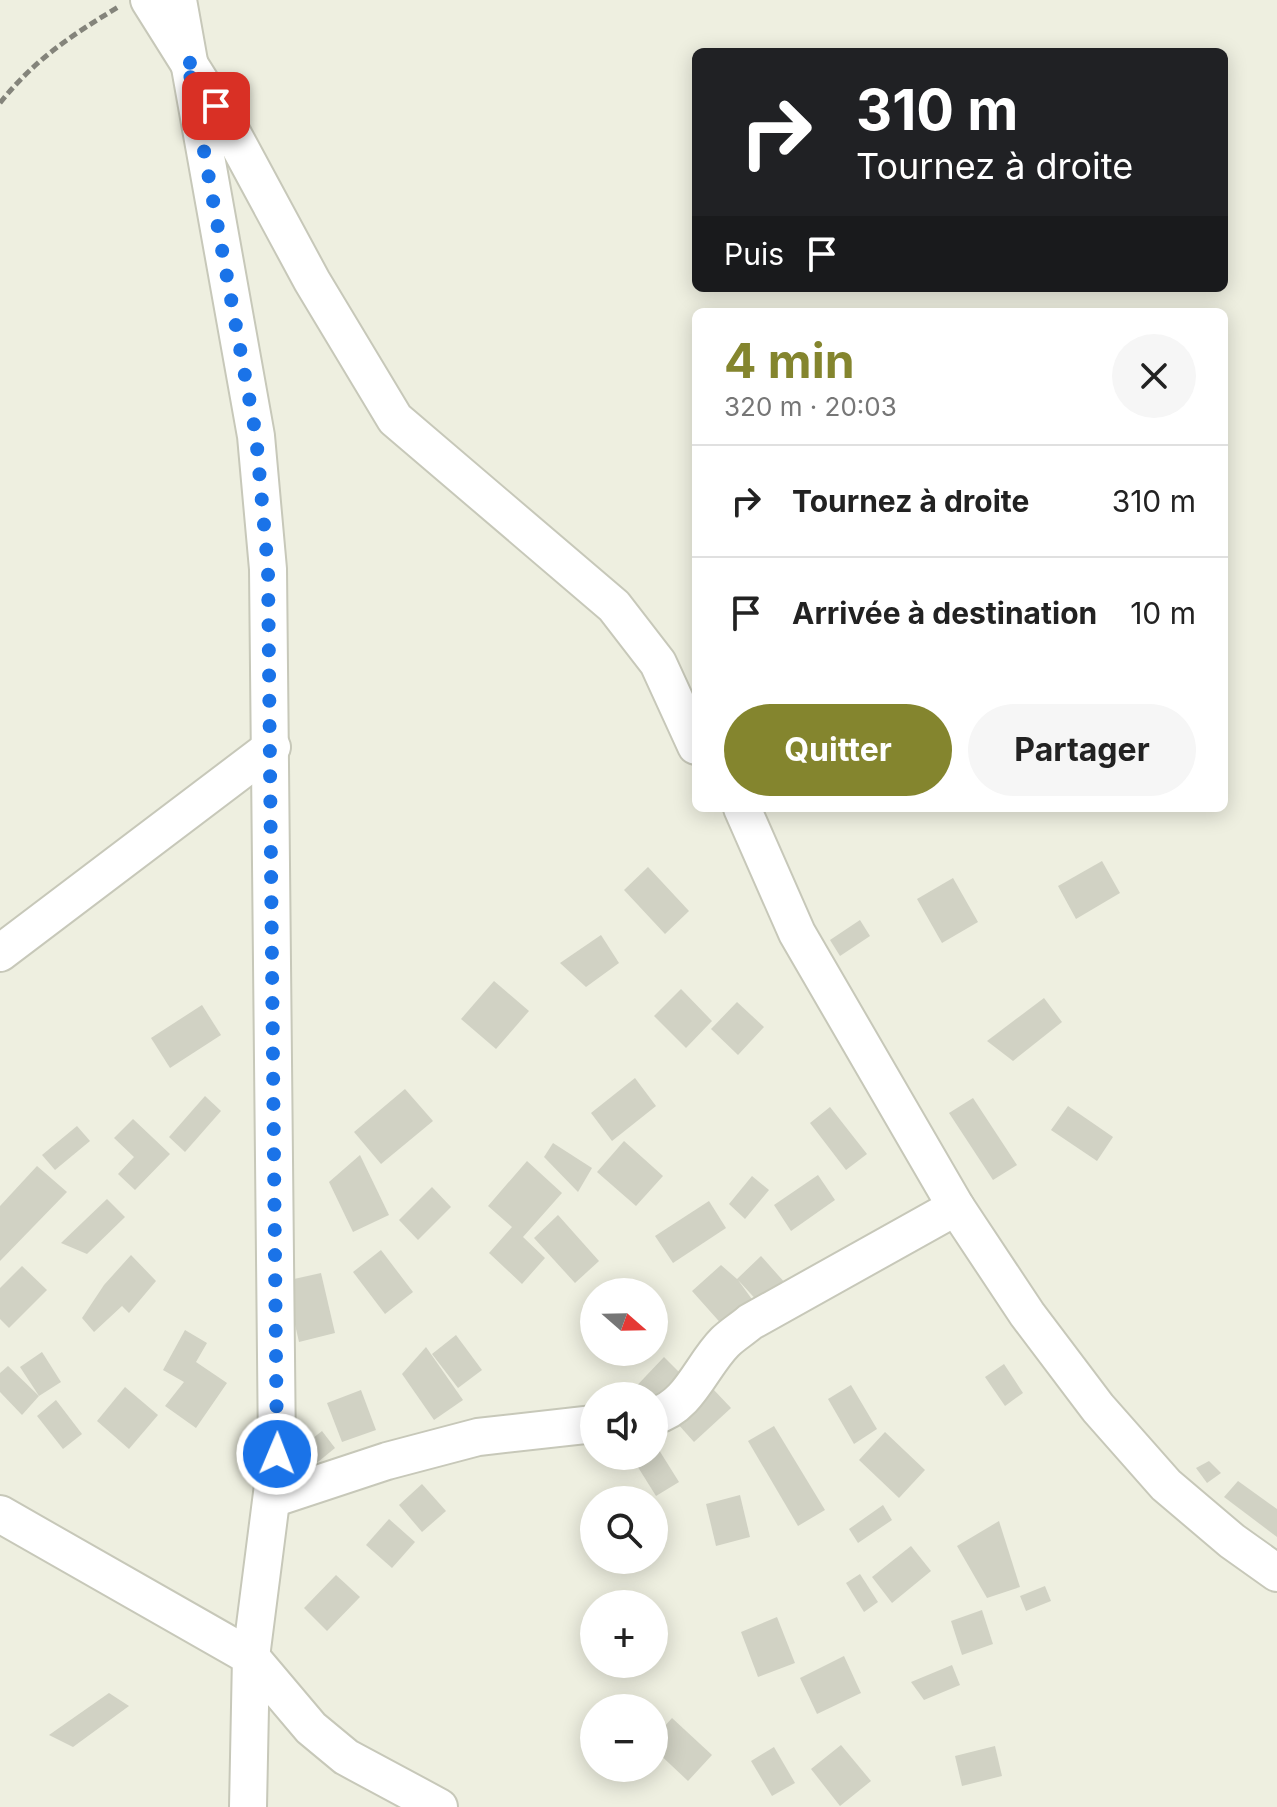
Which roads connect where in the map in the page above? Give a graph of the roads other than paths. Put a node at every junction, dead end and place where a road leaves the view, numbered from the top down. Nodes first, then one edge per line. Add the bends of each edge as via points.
1 (149, 0) edge
2 (178, 0) edge
3 (187, 58) junction
4 (692, 737) edge
5 (272, 747) junction
6 (744, 812) edge
7 (0, 953) edge
8 (956, 1207) junction
9 (668, 1411) edge
10 (580, 1426) edge
11 (272, 1499) junction
12 (0, 1514) edge
13 (1277, 1573) edge
14 (251, 1657) junction
15 (248, 1807) edge
16 (439, 1807) edge

1 - 3 street
2 - 3 street
3 - 4 street via 395,419 614,606 658,663
3 - 5 street via 256,436 268,569
5 - 7 street
5 - 11 street via 278,1410
6 - 8 street via 797,933
8 - 9 street via 750,1322 724,1343
8 - 13 street via 1027,1314 1117,1430 1166,1485
10 - 11 street via 478,1437
11 - 14 street
12 - 14 street
14 - 15 street
14 - 16 street via 311,1728 346,1757

